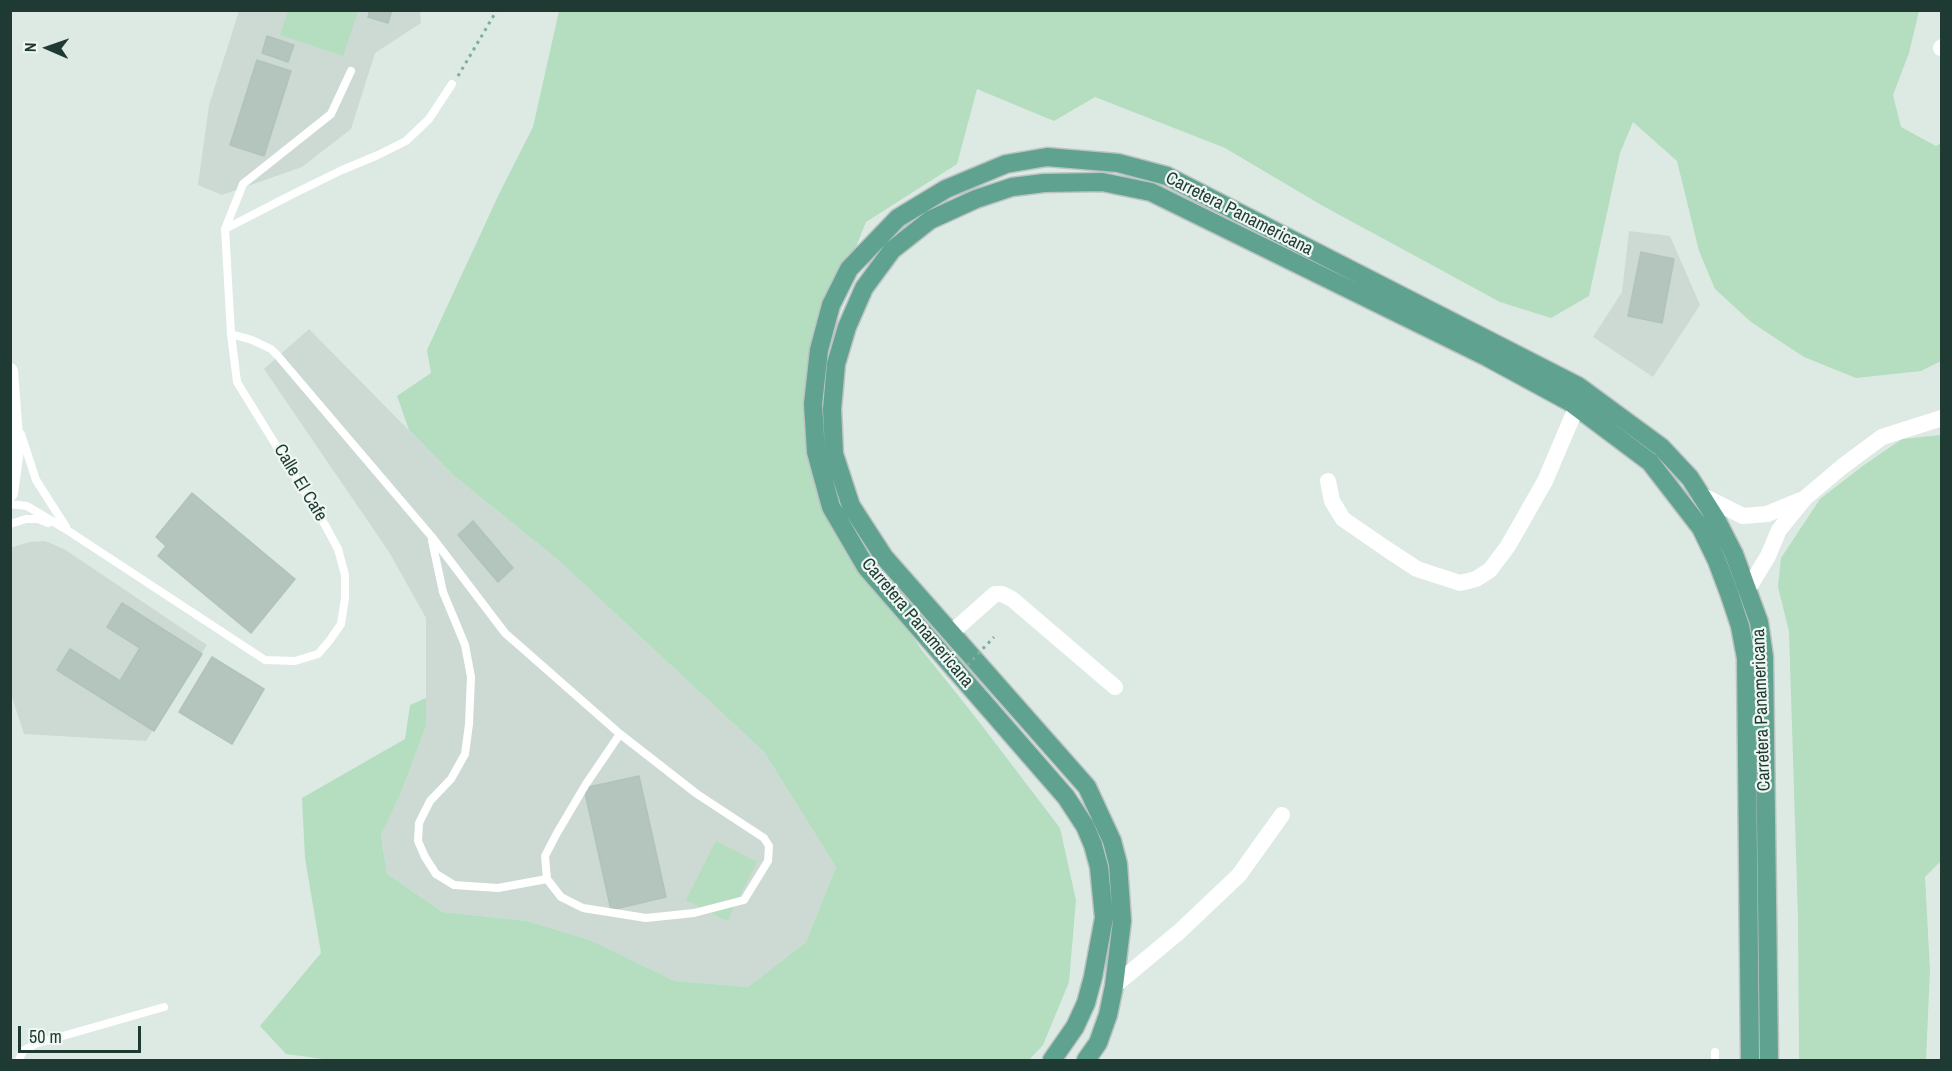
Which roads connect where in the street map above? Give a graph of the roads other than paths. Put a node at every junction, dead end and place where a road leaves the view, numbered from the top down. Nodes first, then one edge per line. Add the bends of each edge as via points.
1 (351, 71) dead end
2 (452, 84) road end
3 (225, 229) junction
4 (231, 334) junction
5 (10, 371) edge
6 (1577, 406) junction
7 (15, 413) junction
8 (1941, 418) edge
9 (1328, 481) dead end
10 (10, 493) edge
11 (1701, 495) junction
12 (1805, 498) junction
13 (10, 504) edge
14 (10, 524) edge
15 (68, 530) junction
16 (432, 537) junction
17 (1748, 589) junction
18 (951, 633) junction
19 (1115, 687) dead end
20 (620, 734) junction
21 (1282, 815) dead end
22 (547, 879) junction
23 (1114, 986) junction
24 (164, 1006) dead end
25 (20, 1060) edge
26 (1052, 1060) edge
27 (1086, 1060) edge
28 (1750, 1060) edge
29 (1769, 1060) edge

1 - 3 lane, Calle El Cafe via 331,114 243,184
2 - 3 lane via 429,119 405,141
3 - 4 lane, Calle El Cafe
4 - 15 lane, Calle El Cafe via 237,382 338,549 345,575 345,598 341,624 330,640 318,654 295,661 265,660
4 - 16 lane via 271,349
5 - 7 street
6 - 9 street via 1545,481 1508,546 1490,570 1476,579 1460,583 1417,569 1388,550 1343,519 1332,501
6 - 18 main road, Carretera Panamericana via 1487,357 1151,192 1102,182 1044,183 1012,187 976,199 930,220 892,250 864,288 836,364 832,409 834,454 851,506 884,557
6 - 28 main road, Carretera Panamericana via 1650,462 1701,528 1740,626 1746,658
7 - 10 street via 16,450
7 - 15 lane via 36,480
8 - 12 street via 1882,437
11 - 12 street via 1743,516 1767,514
11 - 17 main road, Carretera Panamericana
11 - 26 main road, Carretera Panamericana via 1661,447 1578,386 1167,176 1118,163 1047,157 1006,164 966,180 898,218 849,270 831,305 819,350 813,404 816,452 831,507 866,567 1066,796 1093,845 1104,918 1086,1003
12 - 17 street via 1779,530
13 - 15 lane via 27,506
14 - 15 lane via 38,519
16 - 20 lane via 505,633
16 - 22 lane via 443,592 465,645 471,677 469,724 465,754 451,779 430,801 419,823 418,841 436,874 454,885 498,888
17 - 29 main road, Carretera Panamericana via 1759,622 1764,657
18 - 19 street via 995,594 1002,594
18 - 23 main road, Carretera Panamericana via 1087,787 1103,820 1118,864 1122,921
20 - 22 lane via 545,856
20 - 22 lane via 697,794 764,838 769,846 768,861 744,900 672,916 646,918 583,908 561,897
21 - 23 street via 1239,875
23 - 27 main road, Carretera Panamericana via 1098,1043
24 - 25 lane via 35,1044 23,1050

